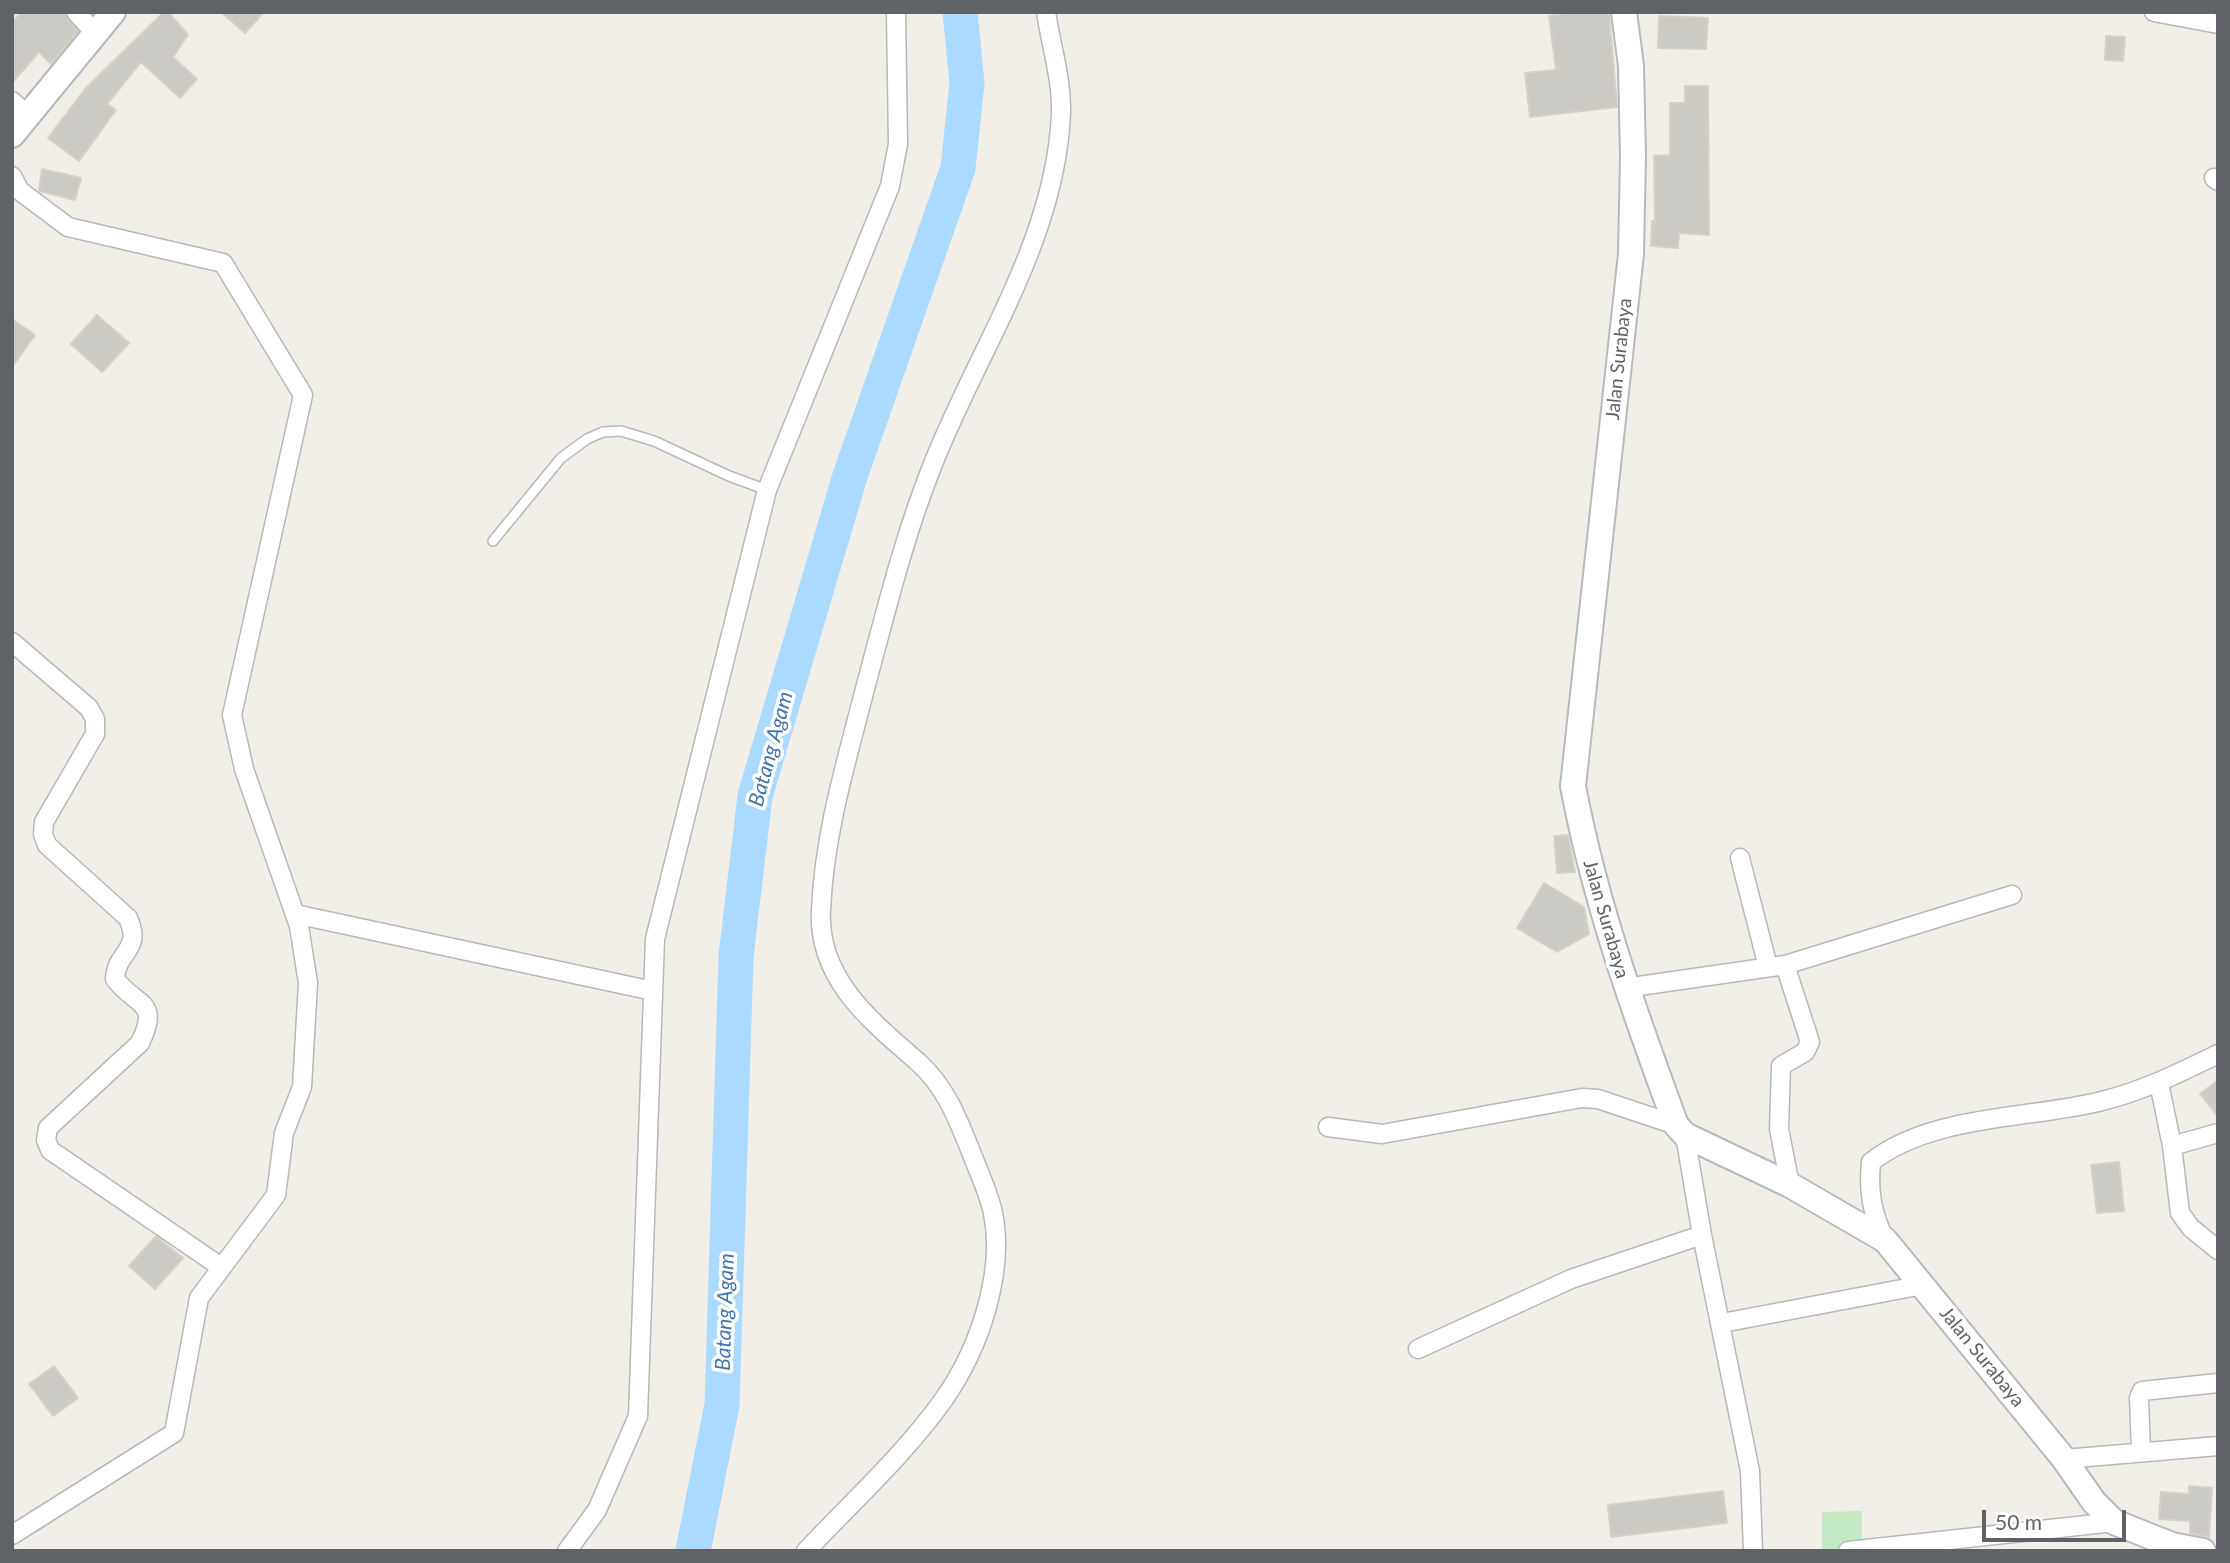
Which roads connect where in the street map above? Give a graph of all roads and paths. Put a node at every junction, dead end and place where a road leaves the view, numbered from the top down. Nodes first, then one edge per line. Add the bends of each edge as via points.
1 (76, 12) edge
2 (113, 12) edge
3 (895, 12) edge
4 (1046, 12) edge
5 (1623, 12) edge
6 (2154, 12) edge
7 (2218, 24) edge
8 (95, 33) junction
9 (20, 108) edge
10 (12, 135) edge
11 (12, 176) edge
12 (767, 490) junction
13 (493, 541) dead end
14 (12, 642) edge
15 (1740, 858) dead end
16 (2012, 895) dead end
17 (295, 914) junction
18 (1777, 966) junction
19 (1625, 988) junction
20 (653, 991) junction
21 (2218, 1054) edge
22 (2160, 1083) junction
23 (1328, 1127) dead end
24 (1680, 1130) junction
25 (2218, 1133) edge
26 (2172, 1146) junction
27 (1790, 1185) junction
28 (1702, 1235) junction
29 (1885, 1240) junction
30 (2218, 1250) edge
31 (221, 1267) junction
32 (1923, 1285) junction
33 (1722, 1323) junction
34 (1418, 1349) dead end
35 (2218, 1383) edge
36 (2218, 1446) edge
37 (2141, 1451) junction
38 (2064, 1459) junction
39 (2114, 1522) junction
40 (12, 1535) edge
41 (1995, 1543) edge
42 (567, 1551) edge
43 (806, 1551) edge
44 (1753, 1551) edge
45 (1848, 1551) edge
46 (2203, 1551) edge

1 - 8 street
2 - 8 street
3 - 12 street via 898,144 890,186
4 - 43 street via 1061,113 1042,213 1013,292 931,467 898,566 836,798 820,914 822,939 858,1010 933,1077 958,1120 994,1215 991,1290 973,1345 944,1398
5 - 19 street, Jalan Surabaya via 1631,66 1630,254 1573,786 1585,848
6 - 7 street
8 - 9 street
9 - 10 street
11 - 17 street via 20,191 68,227 223,263 303,396 232,715 244,769
12 - 13 lane via 654,441 621,431 603,432 561,458
12 - 20 street via 655,939
14 - 31 street via 89,708 95,719 95,734 44,822 43,834 47,845 128,918 135,932 133,943 115,970 115,979 145,1004 149,1015 140,1043 48,1128 46,1140 50,1150
15 - 18 street
16 - 18 street
17 - 20 street
17 - 31 street via 308,983 302,1087 284,1133 276,1195
18 - 19 street
18 - 27 street via 1810,1042 1805,1052 1781,1066 1779,1129
19 - 24 street, Jalan Surabaya
20 - 42 street via 638,1416 597,1510
21 - 22 street
22 - 26 street
22 - 29 street via 2099,1102 1941,1129 1881,1154 1871,1162 1869,1181 1871,1206
23 - 24 street via 1382,1133 1582,1098 1598,1099
24 - 27 street, Jalan Surabaya
24 - 28 street
25 - 26 street
26 - 30 street via 2180,1213
27 - 29 street, Jalan Surabaya
28 - 33 street
28 - 34 street via 1571,1279
29 - 32 street, Jalan Surabaya
31 - 40 street via 199,1298 174,1433
32 - 33 street
32 - 38 street, Jalan Surabaya
33 - 44 street via 1751,1471
35 - 37 street via 2142,1391
36 - 37 street
37 - 38 street
38 - 39 street, Jalan Surabaya
39 - 41 street
39 - 46 street, Jalan Surabaya via 2172,1545
41 - 45 street

